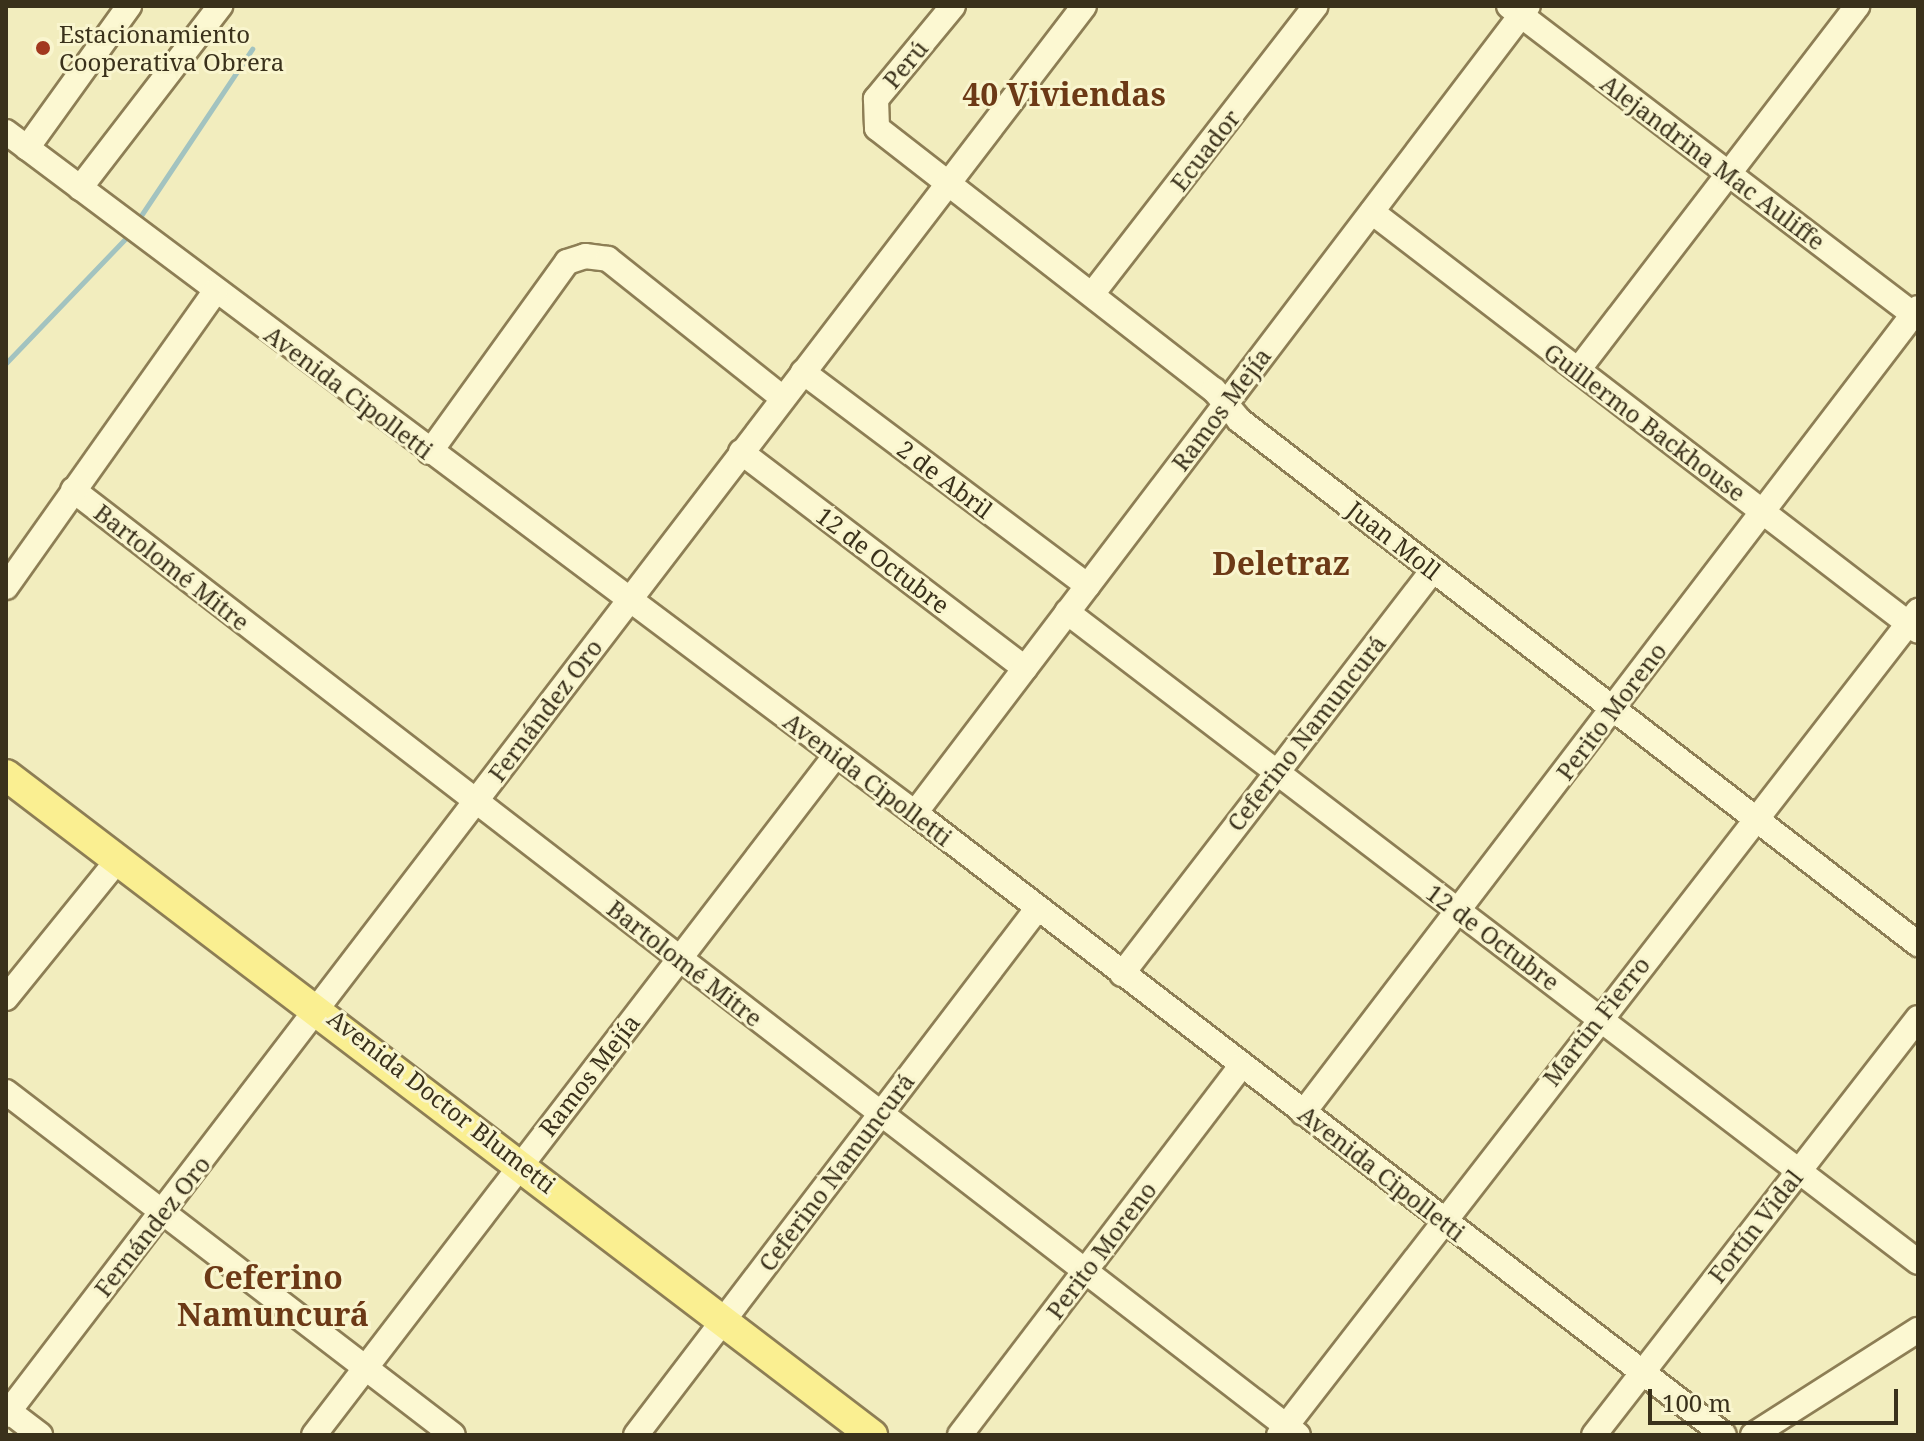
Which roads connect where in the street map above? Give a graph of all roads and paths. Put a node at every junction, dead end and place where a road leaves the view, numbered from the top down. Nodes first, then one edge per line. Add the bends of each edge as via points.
1 (129, 6) edge
2 (220, 6) edge
3 (953, 6) edge
4 (1084, 6) edge
5 (1316, 6) edge
6 (1857, 6) edge
7 (1519, 9) edge
8 (877, 128) joint
9 (6, 132) edge
10 (27, 148) junction
11 (1725, 171) junction
12 (947, 184) junction
13 (80, 188) junction
14 (1372, 212) junction
15 (215, 292) junction
16 (1093, 293) junction
17 (1916, 314) edge
18 (1578, 370) junction
19 (803, 372) junction
20 (783, 398) junction
21 (1224, 404) junction
22 (430, 452) junction
23 (741, 452) junction
24 (73, 490) junction
25 (1762, 512) junction
26 (1433, 570) junction
27 (1088, 586) junction
28 (6, 587) edge
29 (628, 600) junction
30 (1067, 612) junction
31 (1915, 622) edge
32 (1025, 668) junction
33 (1612, 708) junction
34 (836, 755) junction
35 (1276, 772) junction
36 (6, 775) edge
37 (476, 801) junction
38 (915, 813) junction
39 (1756, 819) junction
40 (117, 861) junction
41 (1037, 909) junction
42 (1458, 910) junction
43 (1918, 944) edge
44 (680, 958) junction
45 (1122, 974) junction
46 (6, 998) edge
47 (320, 1007) junction
48 (1598, 1018) junction
49 (1918, 1018) edge
50 (1242, 1065) junction
51 (6, 1092) edge
52 (881, 1113) junction
53 (1303, 1113) junction
54 (522, 1163) junction
55 (1798, 1170) junction
56 (160, 1215) junction
57 (1441, 1218) junction
58 (1918, 1262) edge
59 (1086, 1271) junction
60 (724, 1320) junction
61 (1918, 1330) edge
62 (365, 1368) junction
63 (1642, 1372) junction
64 (8, 1412) edge
65 (1288, 1432) edge
66 (40, 1435) edge
67 (314, 1435) edge
68 (453, 1435) edge
69 (636, 1435) edge
70 (872, 1435) edge
71 (960, 1435) edge
72 (1594, 1435) edge
73 (1724, 1435) edge
74 (1753, 1435) edge

1 - 10 street
2 - 13 street
3 - 8 street, Perú via 876,99
4 - 12 street, Fernández Oro
5 - 16 street, Ecuador
6 - 11 street
7 - 11 street, Alejandrina Mac Auliffe
7 - 14 street, Ramos Mejía
8 - 12 street, Juan Moll
9 - 10 street, Avenida Cipolletti
10 - 13 street, Avenida Cipolletti
11 - 17 street, Alejandrina Mac Auliffe
11 - 18 street
12 - 16 street, Juan Moll
12 - 19 street, Fernández Oro
13 - 15 street, Avenida Cipolletti
14 - 18 street, Guillermo Backhouse
14 - 21 street, Ramos Mejía
15 - 22 street, Avenida Cipolletti
15 - 24 street
16 - 21 street, Juan Moll
17 - 25 street, Perito Moreno
18 - 25 street, Guillermo Backhouse
19 - 20 street, Fernández Oro
19 - 27 street, 2 de Abril
20 - 22 street via 608,259 567,262
20 - 23 street, Fernández Oro
21 - 26 street, Juan Moll
21 - 27 street, Ramos Mejía
22 - 29 street, Avenida Cipolletti
23 - 29 street, Fernández Oro
23 - 32 street, 12 de Octubre
24 - 28 street
24 - 37 street, Bartolomé Mitre
25 - 31 street, Guillermo Backhouse
25 - 33 street, Perito Moreno
26 - 33 street, Juan Moll
26 - 35 street, Ceferino Namuncurá
27 - 30 street, Ramos Mejía
29 - 34 street, Avenida Cipolletti
29 - 37 street, Fernández Oro
30 - 32 street, Ramos Mejía
30 - 35 street, 12 de Octubre
31 - 39 street, Martin Fierro
32 - 38 street, Ramos Mejía
33 - 39 street, Juan Moll
33 - 42 street, Perito Moreno
34 - 38 street, Avenida Cipolletti
34 - 44 street, Ramos Mejía
35 - 42 street, 12 de Octubre
35 - 45 street, Ceferino Namuncurá
36 - 40 main road, Avenida Doctor Blumetti
37 - 44 street, Bartolomé Mitre
37 - 47 street, Fernández Oro
38 - 41 street, Avenida Cipolletti
39 - 43 street, Juan Moll
39 - 48 street, Martin Fierro
40 - 46 street
40 - 47 main road, Avenida Doctor Blumetti
41 - 45 street, Avenida Cipolletti
41 - 52 street, Ceferino Namuncurá
42 - 48 street, 12 de Octubre
42 - 53 street, Perito Moreno
44 - 52 street, Bartolomé Mitre
44 - 54 street, Ramos Mejía
45 - 50 street, Avenida Cipolletti
47 - 54 main road, Avenida Doctor Blumetti
47 - 56 street, Fernández Oro
48 - 55 street, 12 de Octubre
48 - 57 street, Martin Fierro
49 - 55 street, Fortín Vidal
50 - 53 street, Avenida Cipolletti
50 - 59 street, Perito Moreno
51 - 56 street
52 - 59 street, Bartolomé Mitre
52 - 60 street, Ceferino Namuncurá
53 - 57 street, Avenida Cipolletti
54 - 60 main road, Avenida Doctor Blumetti
54 - 62 street, Ramos Mejía
55 - 58 street, 12 de Octubre
55 - 63 street, Fortín Vidal
56 - 62 street
56 - 64 street, Fernández Oro
57 - 63 street, Avenida Cipolletti
57 - 65 street, Martin Fierro
59 - 65 street, Bartolomé Mitre
59 - 71 street, Perito Moreno
60 - 69 street, Ceferino Namuncurá
60 - 70 main road, Avenida Doctor Blumetti
61 - 74 street
62 - 67 street, Ramos Mejía
62 - 68 street
63 - 72 street, Fortín Vidal
63 - 73 street, Avenida Cipolletti
64 - 66 street

